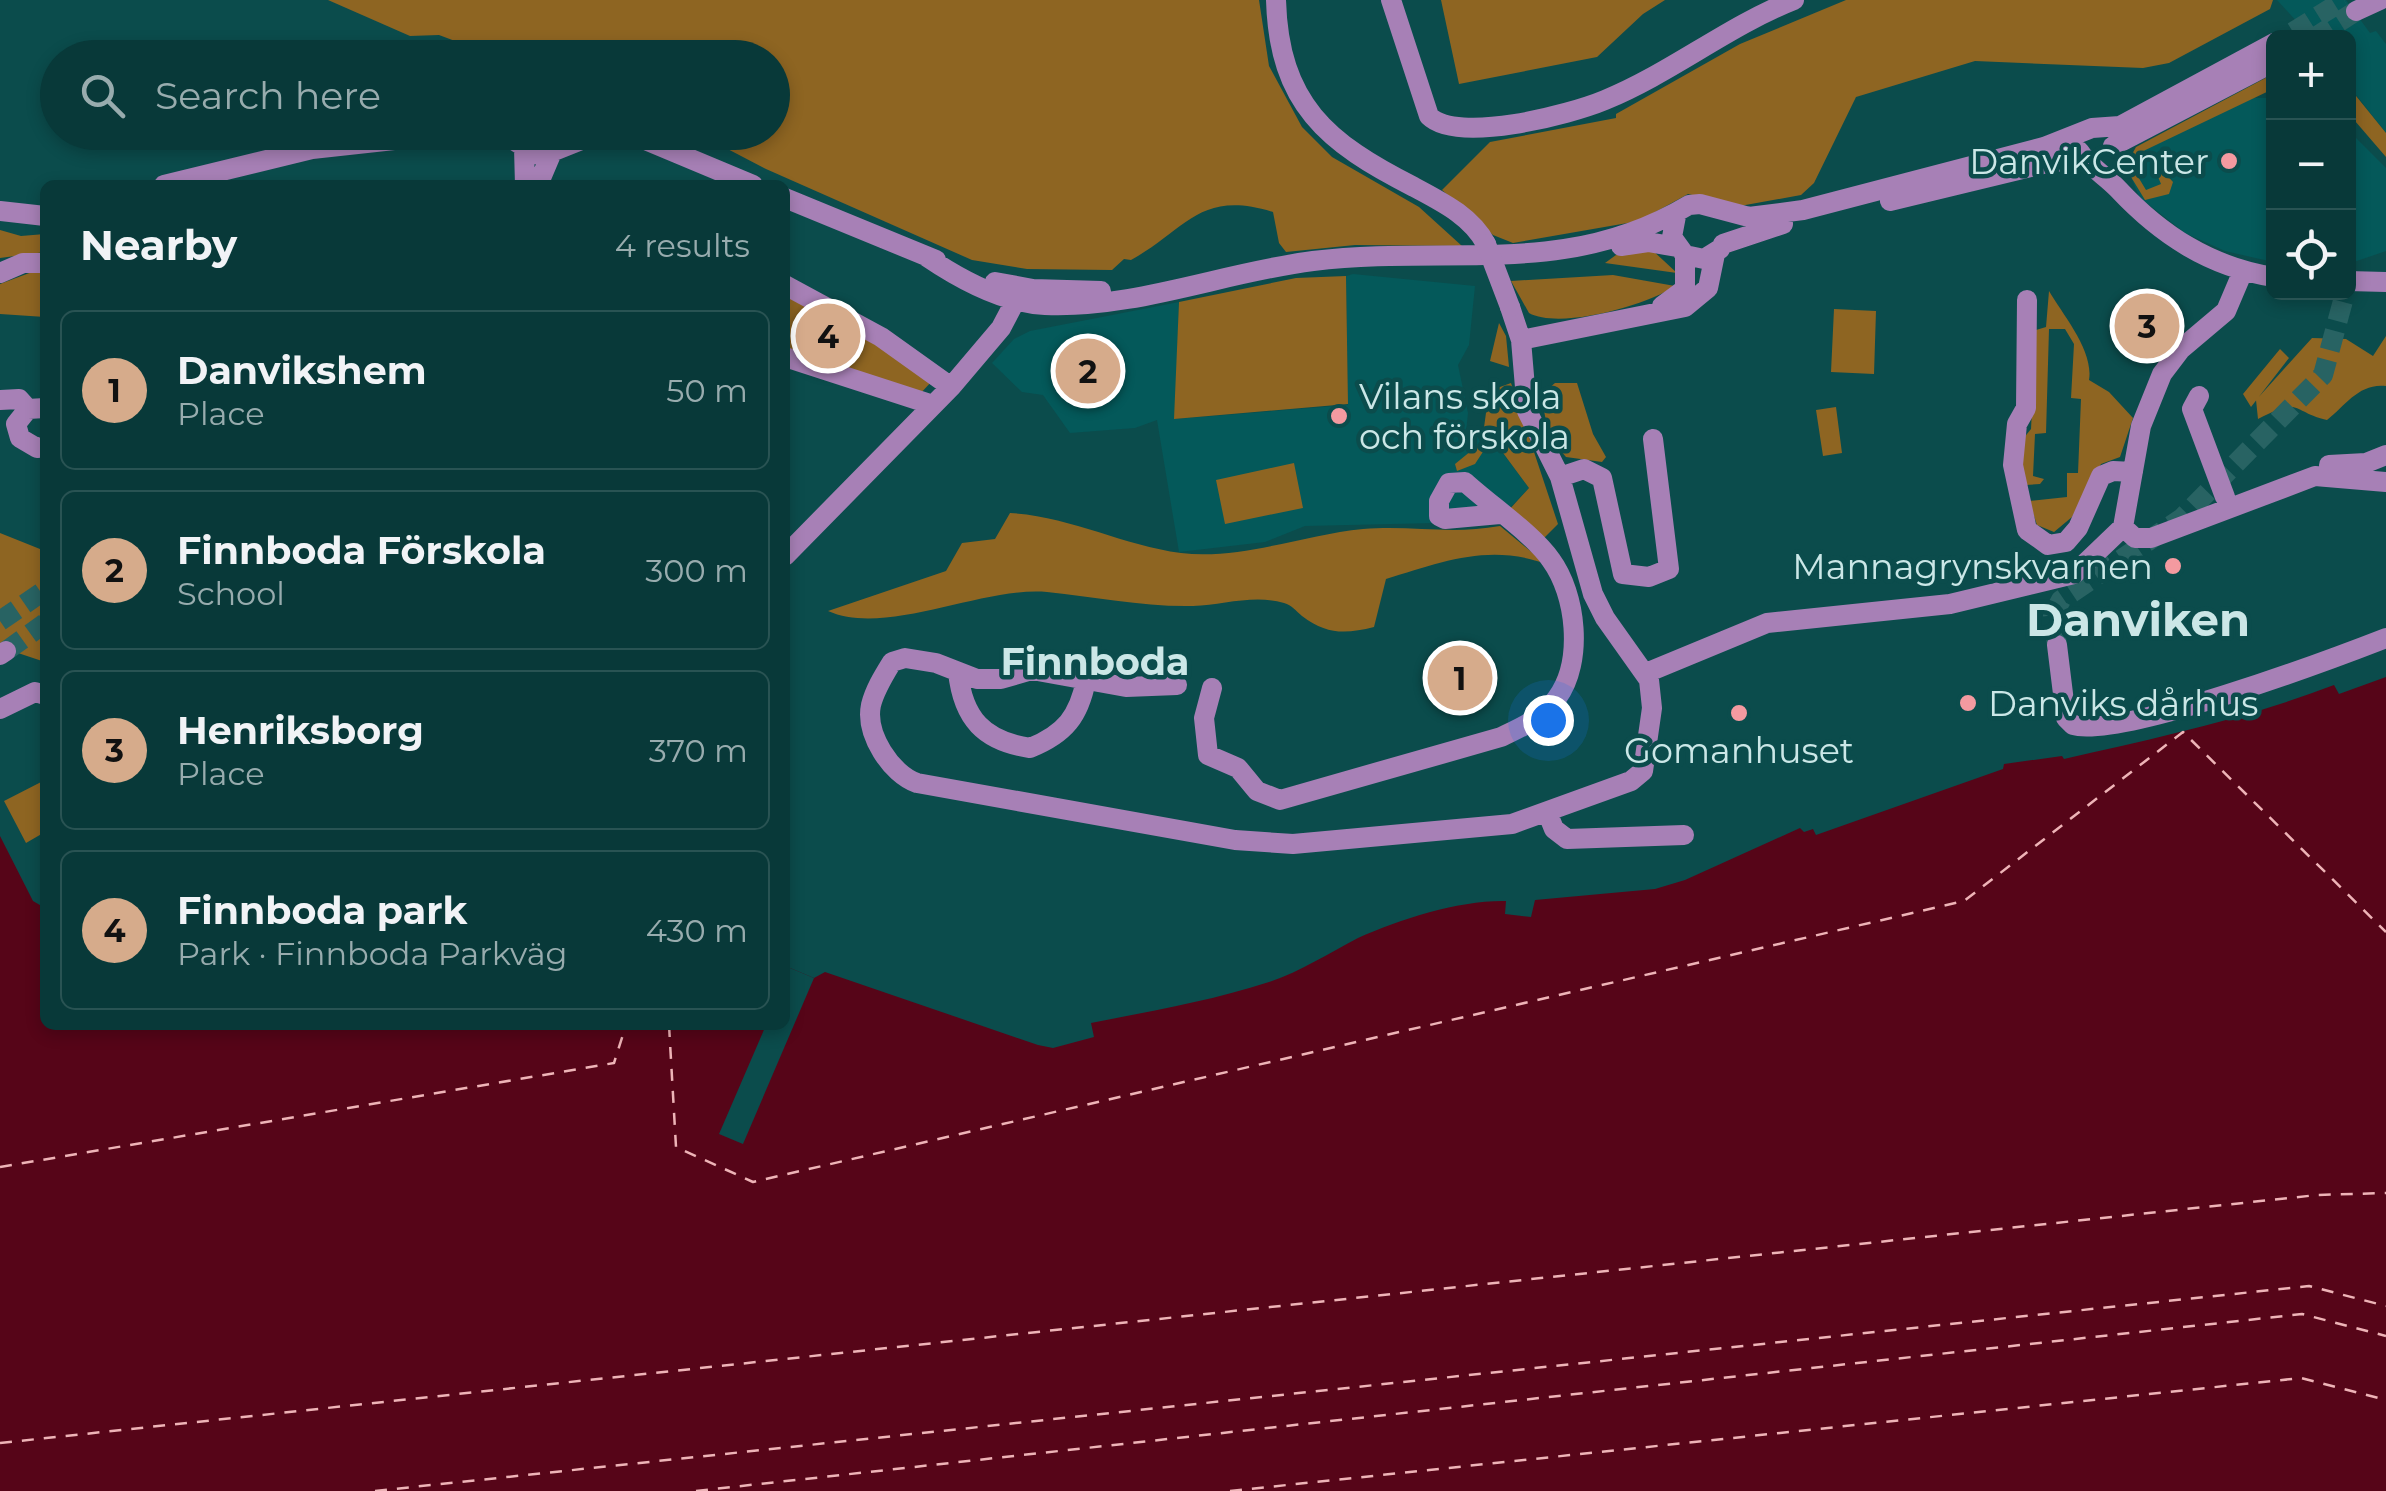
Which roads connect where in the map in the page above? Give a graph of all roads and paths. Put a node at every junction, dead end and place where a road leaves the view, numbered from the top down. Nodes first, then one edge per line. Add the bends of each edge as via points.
1 (1276, 0) edge
2 (1390, 0) edge
3 (1794, 0) edge
4 (2380, 0) edge
5 (2356, 11) tunnel mouth
6 (2266, 47) edge
7 (2266, 66) edge
8 (308, 150) edge
9 (518, 150) edge
10 (556, 150) edge
11 (671, 150) edge
12 (2100, 150) junction
13 (185, 180) edge
14 (524, 180) edge
15 (541, 180) edge
16 (741, 180) edge
17 (790, 200) edge
18 (0, 211) edge
19 (1719, 212) junction
20 (40, 215) edge
21 (1676, 216) junction
22 (1594, 247) junction
23 (1719, 249) junction
24 (1681, 251) junction
25 (40, 263) edge
26 (2243, 271) junction
27 (0, 273) edge
28 (2266, 275) edge
29 (2386, 282) edge
30 (790, 288) edge
31 (2356, 288) edge
32 (1019, 295) junction
33 (2027, 300) dead end
34 (1647, 314) junction
35 (1520, 340) junction
36 (790, 359) edge
37 (950, 387) junction
38 (2198, 396) dead end
39 (0, 400) edge
40 (933, 405) junction
41 (37, 409) edge
42 (1652, 439) dead end
43 (40, 448) edge
44 (2386, 456) edge
45 (2133, 472) junction
46 (1560, 477) junction
47 (2386, 482) edge
48 (2227, 502) junction
49 (1500, 514) dead end
50 (2123, 526) junction
51 (790, 551) edge
52 (1588, 576) junction
53 (1568, 584) junction
54 (2386, 638) edge
55 (2057, 645) tunnel mouth
56 (958, 672) junction
57 (1646, 673) junction
58 (1086, 680) junction
59 (1176, 685) dead end
60 (1212, 688) dead end
61 (40, 694) edge
62 (0, 709) edge
63 (1548, 814) junction
64 (1684, 835) dead end

1 - 35 street, bridge via 1286,72 1318,123 1332,139 1459,213 1486,244
2 - 3 street via 1429,116 1450,129 1471,130 1604,100
4 - 5 street
6 - 12 street via 2120,126
7 - 12 street
8 - 13 street
9 - 14 street
10 - 15 street
11 - 16 street
12 - 19 street via 2078,148 2080,135 1803,210
12 - 23 street via 1808,218
12 - 26 street via 2118,189 2173,239
17 - 32 street
18 - 20 street
19 - 21 street via 1700,204
19 - 23 street via 1726,227
21 - 22 street
21 - 24 street via 1672,230
22 - 24 street via 1648,242
22 - 32 street via 1518,256 1312,261 1164,289
23 - 24 street via 1704,258
23 - 34 street via 1708,288 1696,301
24 - 34 street via 1685,289
25 - 27 street
26 - 28 street
26 - 45 street via 2220,319 2181,349 2162,374 2141,426
29 - 31 street
30 - 37 street via 868,330
32 - 37 street via 993,339
33 - 45 street via 2026,408 2017,424 2013,465 2027,530 2048,545 2066,542 2101,476
34 - 35 street
35 - 46 street via 1527,411
36 - 40 street
37 - 40 street
38 - 48 street via 2192,409
39 - 41 street via 19,399
40 - 51 street
41 - 43 street via 19,415 17,433
42 - 46 street via 1669,570 1649,577 1623,574 1602,478 1584,470
44 - 48 street via 2307,467
45 - 50 street
46 - 52 street
47 - 48 street via 2314,476
48 - 50 street via 2151,538 2135,538
49 - 53 street via 1550,556
50 - 57 street via 2074,574 1950,604 1753,628
52 - 53 street
52 - 57 street via 1605,618
53 - 60 street via 1567,680 1544,712 1501,737 1280,800 1208,754 1204,718
54 - 55 street via 2212,700 2093,728 2066,718
56 - 58 street via 991,680 1032,670
56 - 58 street via 961,697 982,732 1030,748 1072,722
56 - 63 street via 905,658 892,662 876,691 873,730 904,778 978,797 1258,843 1484,830
57 - 63 street via 1652,708 1643,771
58 - 59 street
61 - 62 street
63 - 64 street via 1568,839

